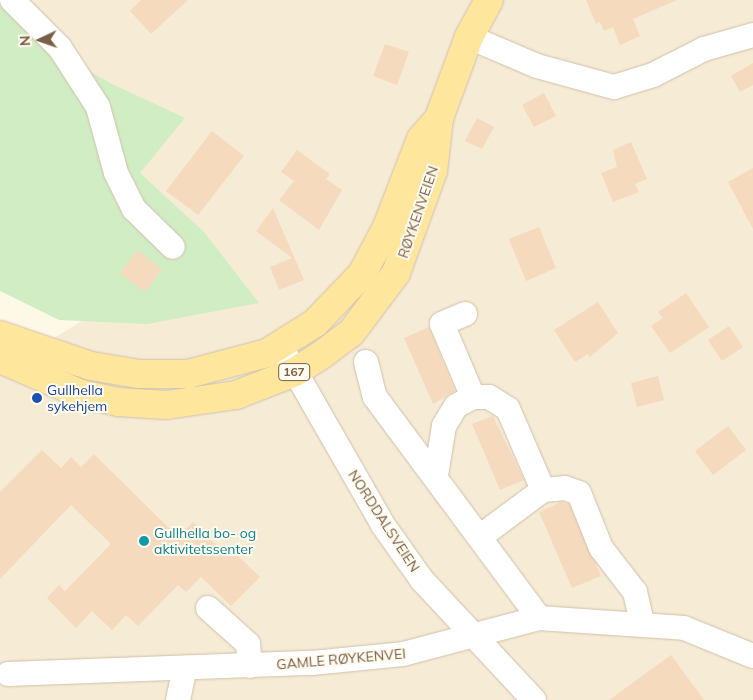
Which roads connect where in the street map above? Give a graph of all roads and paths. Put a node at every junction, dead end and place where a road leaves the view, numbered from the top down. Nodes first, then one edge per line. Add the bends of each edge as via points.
1 (12, 0) edge
2 (489, 0) edge
3 (753, 35) edge
4 (469, 37) junction
5 (439, 118) junction
6 (173, 247) dead end
7 (464, 314) dead end
8 (0, 335) edge
9 (280, 346) junction
10 (0, 359) edge
11 (366, 362) dead end
12 (295, 372) junction
13 (473, 397) junction
14 (436, 475) junction
15 (543, 490) junction
16 (482, 536) junction
17 (208, 608) dead end
18 (539, 618) junction
19 (642, 622) junction
20 (470, 634) junction
21 (753, 656) edge
22 (250, 666) junction
23 (185, 668) junction
24 (8, 674) dead end
25 (178, 700) edge
26 (534, 700) edge

1 - 6 street via 60,48 98,107 116,173 134,209
2 - 4 main road, RØYKENVEIEN / 167
3 - 4 street via 704,48 653,75 614,87 536,66
4 - 5 main road, RØYKENVEIEN / 167
5 - 9 main road, RØYKENVEIEN / 167 via 421,139 387,227 362,274 329,311
5 - 12 main road, RØYKENVEIEN / 167 via 439,149 420,217 396,273 351,333
7 - 13 street via 442,324
8 - 9 main road, RØYKENVEIEN / 167 via 91,366 164,375 223,367
9 - 12 street, NORDDALSVEIEN
10 - 12 main road, RØYKENVEIEN / 167 via 81,394 141,405 227,397
11 - 14 street via 375,397
12 - 20 street, NORDDALSVEIEN via 383,525
13 - 14 street via 456,406 444,426
13 - 15 street via 489,397 508,409
14 - 16 street
15 - 16 street
15 - 19 street via 565,488 579,493 601,548 635,592
16 - 18 street
17 - 22 street via 248,644
18 - 19 street, GAMLE RØYKENVEI
18 - 20 street, GAMLE RØYKENVEI
19 - 21 street, GAMLE RØYKENVEI via 684,628
20 - 22 street, GAMLE RØYKENVEI via 403,654
20 - 26 street, NORDDALSVEIEN
22 - 23 street, GAMLE RØYKENVEI
23 - 24 street, GAMLE RØYKENVEI
23 - 25 street

